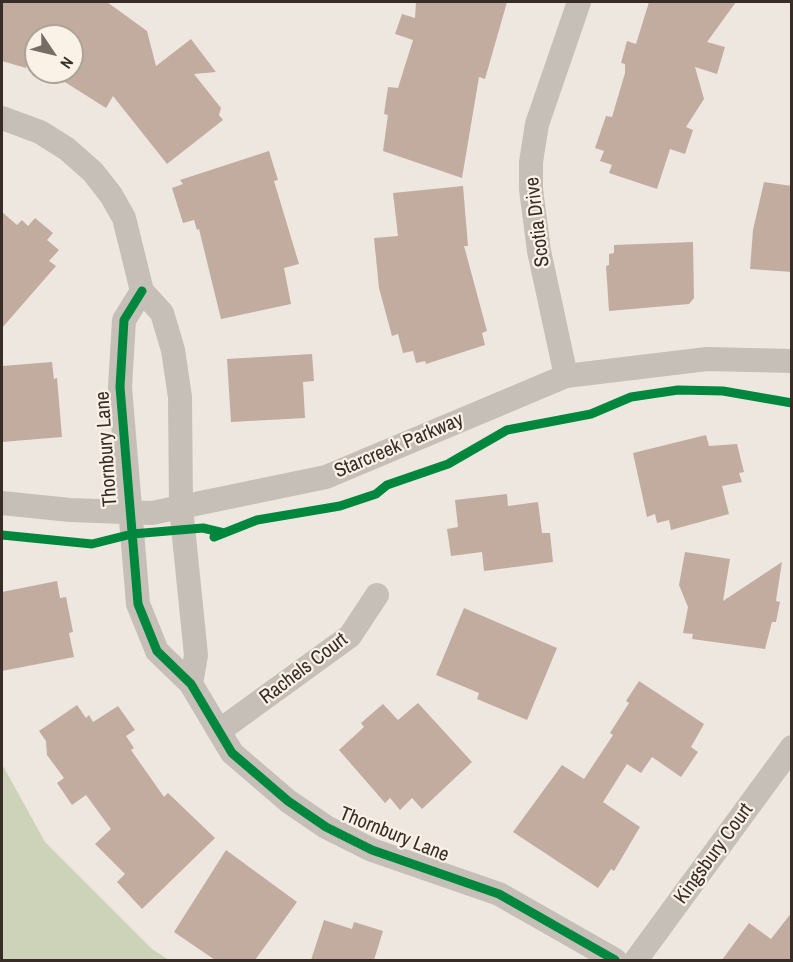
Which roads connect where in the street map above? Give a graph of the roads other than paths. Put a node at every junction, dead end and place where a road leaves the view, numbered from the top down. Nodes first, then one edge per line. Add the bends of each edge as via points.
1 (579, 2) edge
2 (2, 118) edge
3 (142, 291) junction
4 (792, 361) edge
5 (566, 376) junction
6 (2, 503) edge
7 (181, 507) junction
8 (129, 510) junction
9 (377, 595) dead end
10 (190, 684) junction
11 (219, 731) junction
12 (792, 747) edge
13 (615, 960) edge
14 (636, 960) edge

1 - 5 street, Scotia Drive via 537,124 531,162 538,251
2 - 3 street via 40,132 93,172 124,218
3 - 7 street via 162,313 172,350 180,397
3 - 8 street, Thornbury Lane via 124,320 122,341 120,387
4 - 5 street, Starcreek Parkway via 707,359
5 - 7 street, Starcreek Parkway via 326,477
6 - 8 street, Starcreek Parkway via 70,510
7 - 8 street, Starcreek Parkway via 152,513
7 - 10 street via 196,655
8 - 10 street, Thornbury Lane via 138,604 147,630 157,651
9 - 11 street, Rachels Court via 350,636
10 - 11 street, Thornbury Lane
11 - 13 street, Thornbury Lane via 232,753 288,801 326,827 372,850 499,894
12 - 14 street, Kingsbury Court

